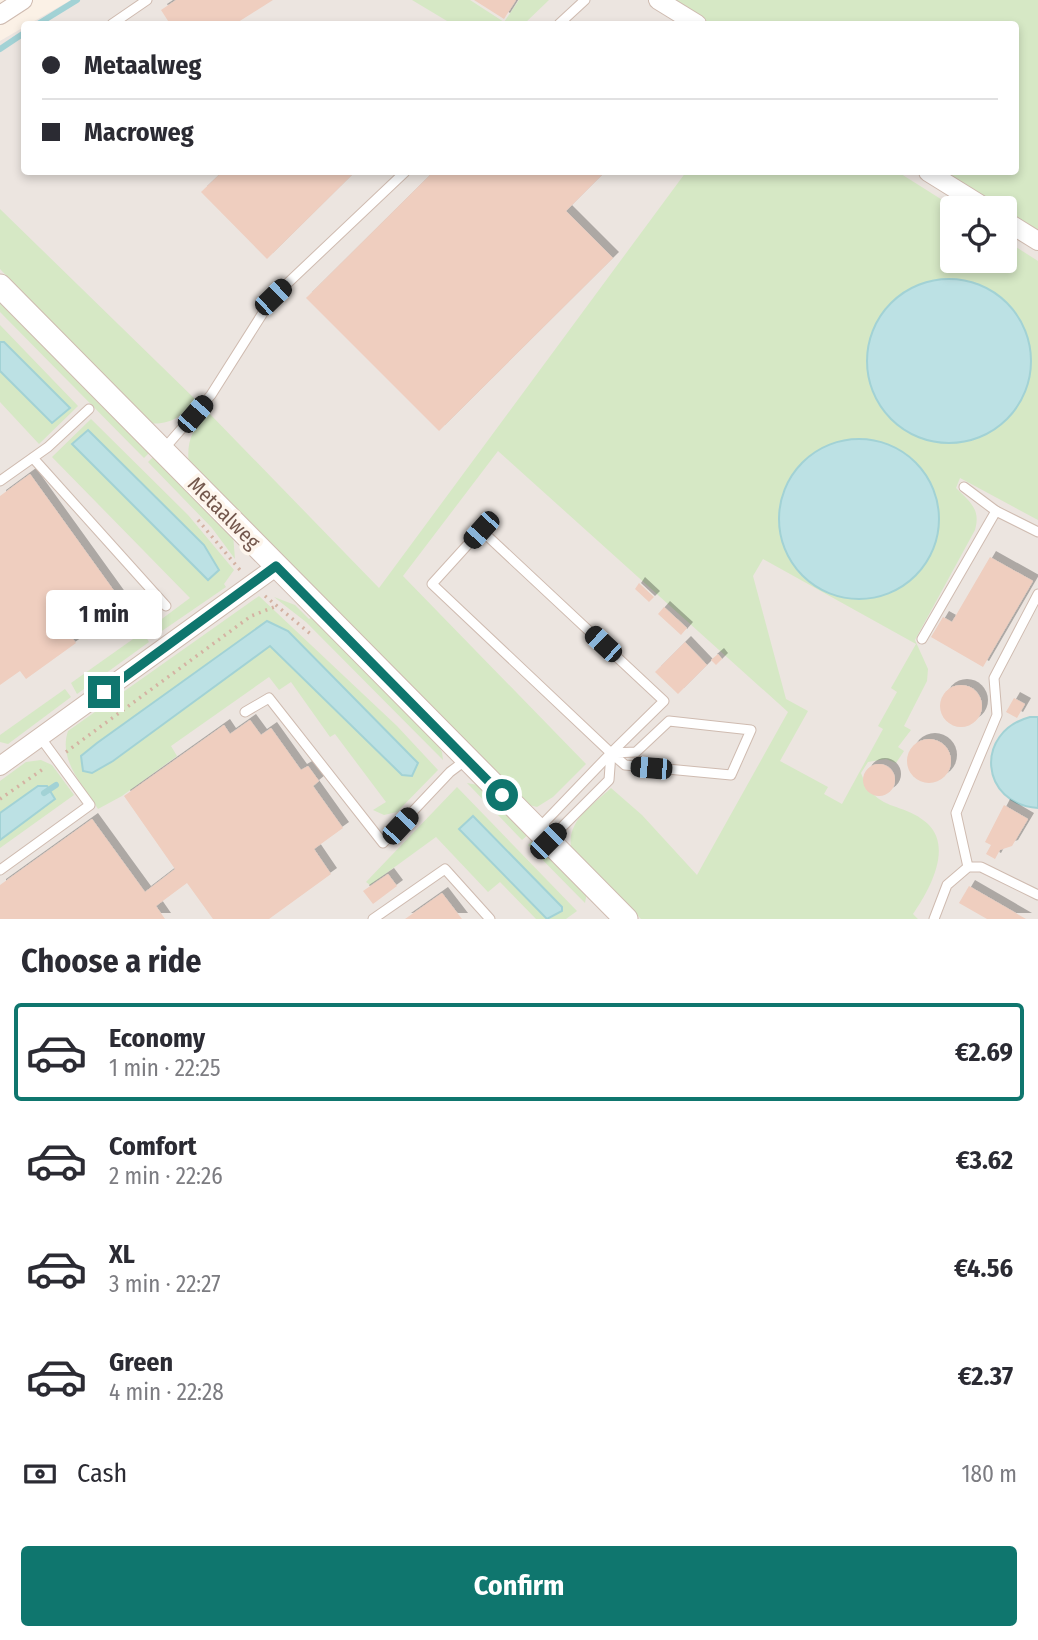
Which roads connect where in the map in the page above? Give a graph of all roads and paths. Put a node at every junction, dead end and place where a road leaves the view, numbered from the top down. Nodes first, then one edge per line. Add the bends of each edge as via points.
1 (23, 0) edge
2 (147, 0) edge
3 (584, 0) edge
4 (659, 0) edge
5 (0, 15) edge
6 (116, 21) edge
7 (562, 21) edge
8 (692, 21) edge
9 (402, 175) edge
10 (933, 175) edge
11 (967, 196) edge
12 (1017, 228) edge
13 (1038, 241) edge
14 (0, 286) edge
15 (89, 409) dead end
16 (162, 452) junction
17 (33, 457) junction
18 (0, 481) edge
19 (964, 487) dead end
20 (996, 511) junction
21 (191, 513) dead end
22 (1038, 532) edge
23 (276, 566) junction
24 (254, 585) junction
25 (1038, 594) edge
26 (166, 606) dead end
27 (277, 606) junction
28 (922, 639) dead end
29 (323, 645) dead end
30 (245, 712) dead end
31 (40, 737) junction
32 (611, 753) junction
33 (57, 759) junction
34 (467, 759) junction
35 (0, 766) edge
36 (0, 799) edge
37 (542, 836) junction
38 (968, 867) junction
39 (0, 870) edge
40 (1038, 895) edge
41 (616, 916) edge
42 (373, 919) edge
43 (490, 919) edge
44 (934, 919) edge

1 - 5 street
2 - 6 lane
3 - 7 lane
4 - 8 street
9 - 16 lane via 273,297 211,395
10 - 11 street
12 - 13 street
14 - 16 street, Metaalweg
15 - 17 lane
16 - 23 street, Metaalweg
17 - 18 lane
17 - 26 lane
19 - 20 lane
20 - 22 lane
20 - 28 lane
21 - 24 path, Metaalweg
23 - 24 street
23 - 34 street, Metaalweg
24 - 27 path, Metaalweg
24 - 31 street
25 - 38 lane via 994,678 998,715 956,813
27 - 29 path, Metaalweg
27 - 33 path via 251,616
30 - 34 lane via 269,698 383,843
31 - 33 lane
31 - 35 street
32 - 32 lane via 636,752 669,721 751,730 731,775 625,765
32 - 32 lane via 664,701 481,530 432,584
32 - 37 lane
32 - 37 lane via 610,780
33 - 36 path
33 - 39 lane via 90,805
34 - 37 street, Metaalweg
37 - 41 street, Metaalweg
38 - 40 lane via 981,867
38 - 44 lane via 947,886
42 - 43 lane via 445,869

